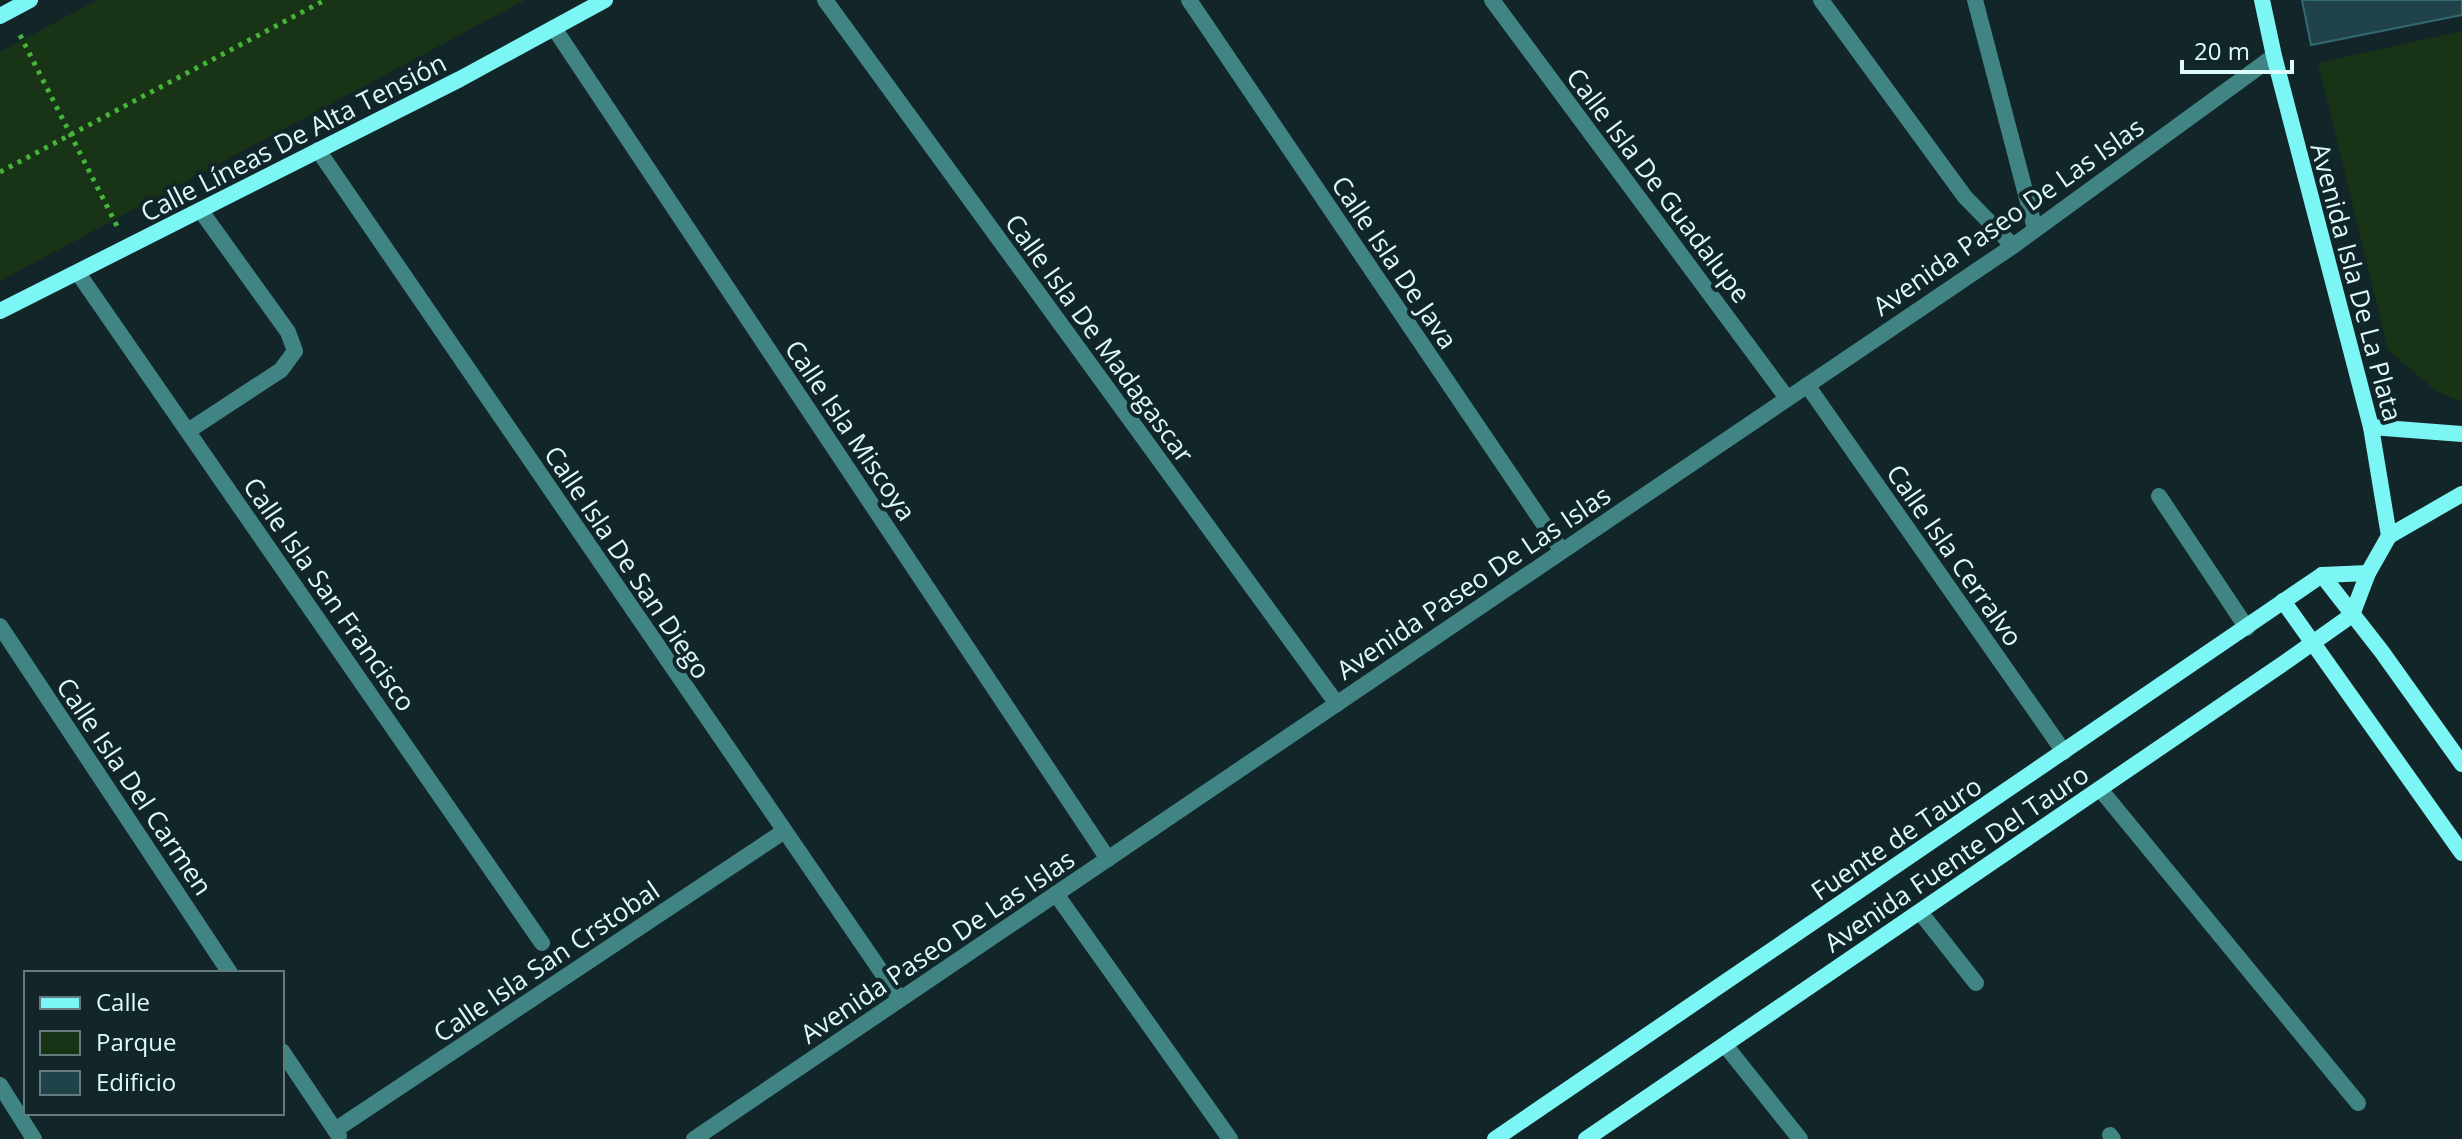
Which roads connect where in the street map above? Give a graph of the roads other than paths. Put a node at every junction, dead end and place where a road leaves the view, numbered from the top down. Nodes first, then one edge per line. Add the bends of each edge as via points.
1 (30, 0) edge
2 (605, 0) edge
3 (825, 0) edge
4 (1189, 0) edge
5 (1492, 0) edge
6 (1821, 0) edge
7 (1975, 0) edge
8 (2262, 0) edge
9 (4, 14) edge
10 (554, 28) junction
11 (2274, 56) junction
12 (318, 150) junction
13 (201, 211) junction
14 (2035, 229) junction
15 (2013, 246) junction
16 (78, 273) junction
17 (0, 311) edge
18 (1807, 385) junction
19 (1787, 398) junction
20 (2371, 427) junction
21 (188, 431) junction
22 (2462, 434) edge
23 (2462, 494) edge
24 (2159, 496) dead end
25 (2389, 536) junction
26 (1562, 551) junction
27 (2368, 573) junction
28 (2322, 575) junction
29 (2283, 601) junction
30 (2352, 615) junction
31 (0, 626) edge
32 (2247, 628) junction
33 (2313, 643) junction
34 (1337, 704) junction
35 (2064, 752) junction
36 (2462, 764) edge
37 (2100, 789) junction
38 (783, 832) junction
39 (2462, 853) edge
40 (1108, 859) junction
41 (1056, 894) junction
42 (1920, 912) junction
43 (542, 943) dead end
44 (229, 971) edge
45 (1976, 983) dead end
46 (900, 999) junction
47 (1725, 1045) junction
48 (284, 1054) edge
49 (0, 1085) edge
50 (2358, 1103) dead end
51 (338, 1135) edge
52 (34, 1139) edge
53 (694, 1139) edge
54 (1230, 1139) edge
55 (1495, 1139) edge
56 (1586, 1139) edge
57 (1800, 1139) edge

1 - 9 street
2 - 10 street, Calle Líneas De Alta Tensión
3 - 34 street, Calle Isla De Madagascar
4 - 26 street, Calle Isla De Java
5 - 19 street, Calle Isla De Guadalupe
6 - 15 street via 1965,197
7 - 14 street
8 - 11 street, Avenida Isla De La Plata
10 - 12 street, Calle Líneas De Alta Tensión
10 - 40 street, Calle Isla Miscoya
11 - 14 street, Avenida Paseo De Las Islas
11 - 20 street, Avenida Isla De La Plata
12 - 13 street, Calle Líneas De Alta Tensión
12 - 38 street, Calle Isla De San Diego
13 - 16 street, Calle Líneas De Alta Tensión
13 - 21 street via 288,332 295,351 281,370
14 - 15 street, Avenida Paseo De Las Islas
15 - 18 street, Avenida Paseo De Las Islas
16 - 17 street, Calle Líneas De Alta Tensión
16 - 21 street, Calle Isla San Francisco
18 - 19 street, Avenida Paseo De Las Islas
18 - 35 street, Calle Isla Cerralvo
19 - 26 street, Avenida Paseo De Las Islas
20 - 22 street
20 - 25 street, Avenida Isla De La Plata
21 - 43 street, Calle Isla San Francisco
23 - 25 street
24 - 32 street
25 - 27 street
26 - 34 street, Avenida Paseo De Las Islas
27 - 28 street
27 - 30 street
28 - 29 street, Fuente de Tauro
28 - 30 street
29 - 32 street, Fuente de Tauro
29 - 33 street
30 - 33 street, Avenida Fuente Del Tauro
30 - 36 street
31 - 44 street, Calle Isla Del Carmen
32 - 35 street, Fuente de Tauro
33 - 37 street, Avenida Fuente Del Tauro
33 - 39 street
34 - 40 street, Avenida Paseo De Las Islas
35 - 55 street, Fuente de Tauro
37 - 42 street, Avenida Fuente Del Tauro
37 - 50 street
38 - 46 street, Calle Isla De San Diego
38 - 51 street, Calle Isla San Crstobal
40 - 41 street, Avenida Paseo De Las Islas
41 - 46 street, Avenida Paseo De Las Islas
41 - 54 street
42 - 45 street
42 - 47 street, Avenida Fuente Del Tauro
46 - 53 street, Avenida Paseo De Las Islas
47 - 56 street, Avenida Fuente Del Tauro
47 - 57 street
48 - 51 street
49 - 52 street

